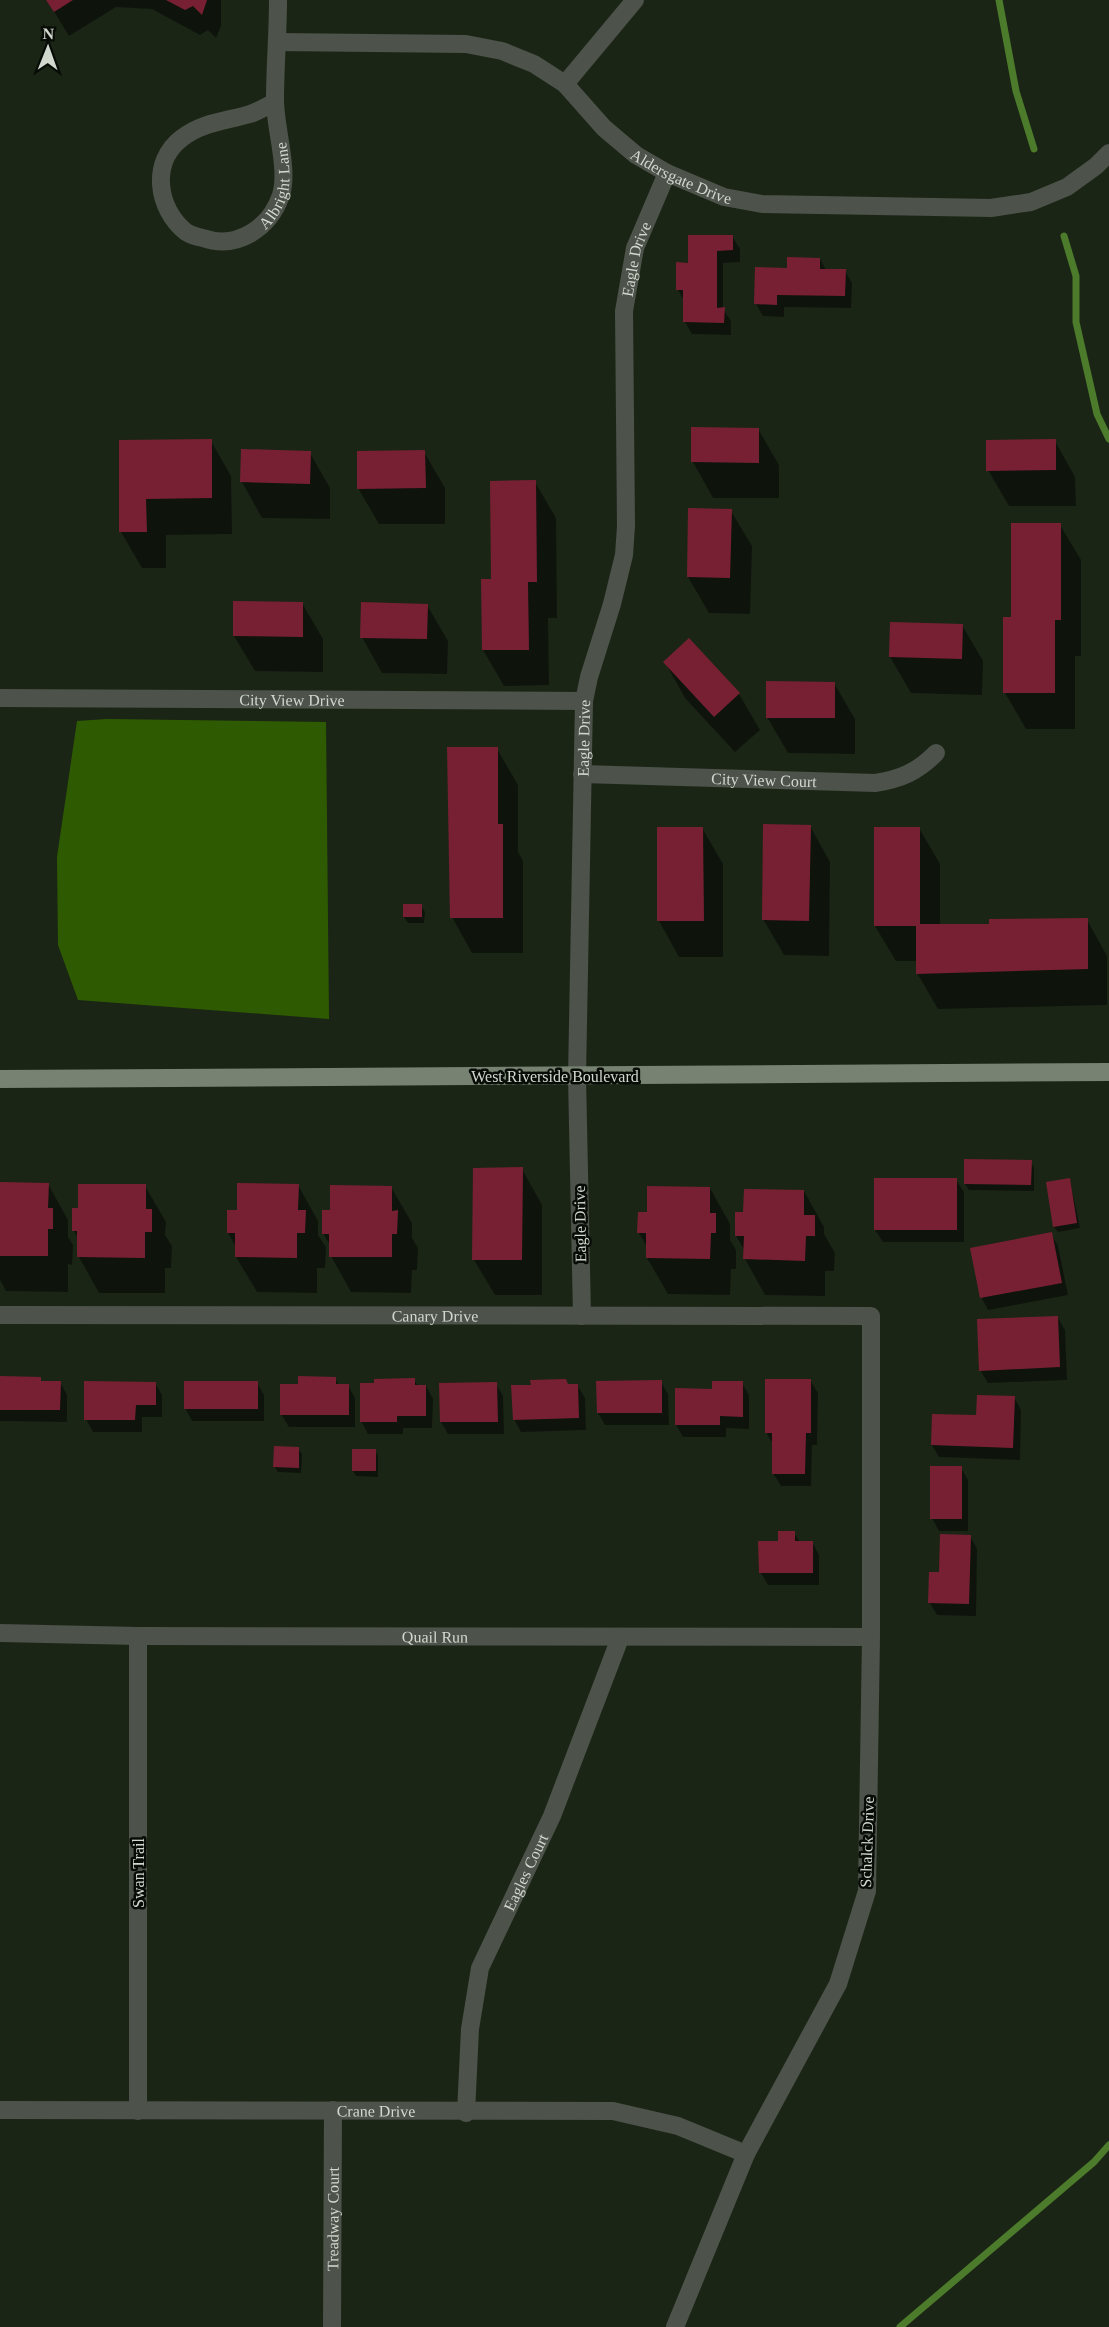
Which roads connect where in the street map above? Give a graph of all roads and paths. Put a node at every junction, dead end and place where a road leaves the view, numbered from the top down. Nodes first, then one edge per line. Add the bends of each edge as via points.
1 (278, 0) edge
2 (636, 0) edge
3 (278, 42) junction
4 (565, 84) junction
5 (275, 102) junction
6 (1109, 153) edge
7 (667, 173) junction
8 (0, 698) edge
9 (584, 701) junction
10 (936, 753) dead end
11 (582, 774) junction
12 (1109, 1072) edge
13 (577, 1077) junction
14 (0, 1079) edge
15 (0, 1314) edge
16 (582, 1316) junction
17 (871, 1317) joint
18 (0, 1633) edge
19 (138, 1636) junction
20 (620, 1638) junction
21 (871, 1638) junction
22 (0, 2110) edge
23 (333, 2110) junction
24 (138, 2111) junction
25 (466, 2113) junction
26 (746, 2154) junction
27 (332, 2327) edge
28 (675, 2327) edge

1 - 3 street, Albright Lane
2 - 4 street
3 - 4 street, Aldersgate Drive via 466,44 502,51 534,64
3 - 5 street, Albright Lane
4 - 7 street, Aldersgate Drive via 604,128 636,155
5 - 5 street, Albright Lane via 282,194 272,214 259,230 235,241 213,242 188,233 165,202 159,177 166,156 182,138 201,128 251,114
6 - 7 street, Aldersgate Drive via 1067,187 1031,202 991,208 762,204 724,197
7 - 9 street, Eagle Drive via 629,272 624,311 624,555
8 - 9 street, City View Drive
9 - 11 street, Eagle Drive
10 - 11 street, City View Court via 920,769 898,780 875,783
11 - 13 street, Eagle Drive
12 - 13 main road, West Riverside Boulevard
13 - 14 main road, West Riverside Boulevard
13 - 16 street, Eagle Drive
15 - 16 street, Canary Drive
16 - 17 street, Canary Drive
17 - 21 street, Schalck Drive
18 - 19 street, Quail Run
19 - 20 street, Quail Run
19 - 24 street, Swan Trail
20 - 21 street, Quail Run
20 - 25 street, Eagles Court via 552,1816 480,1968 470,2029
21 - 26 street, Schalck Drive via 867,1891 838,1984
22 - 24 street, Crane Drive
23 - 24 street, Crane Drive
23 - 25 street, Crane Drive
23 - 27 street, Treadway Court
25 - 26 street, Crane Drive via 613,2111 678,2126
26 - 28 street, Schalck Drive

